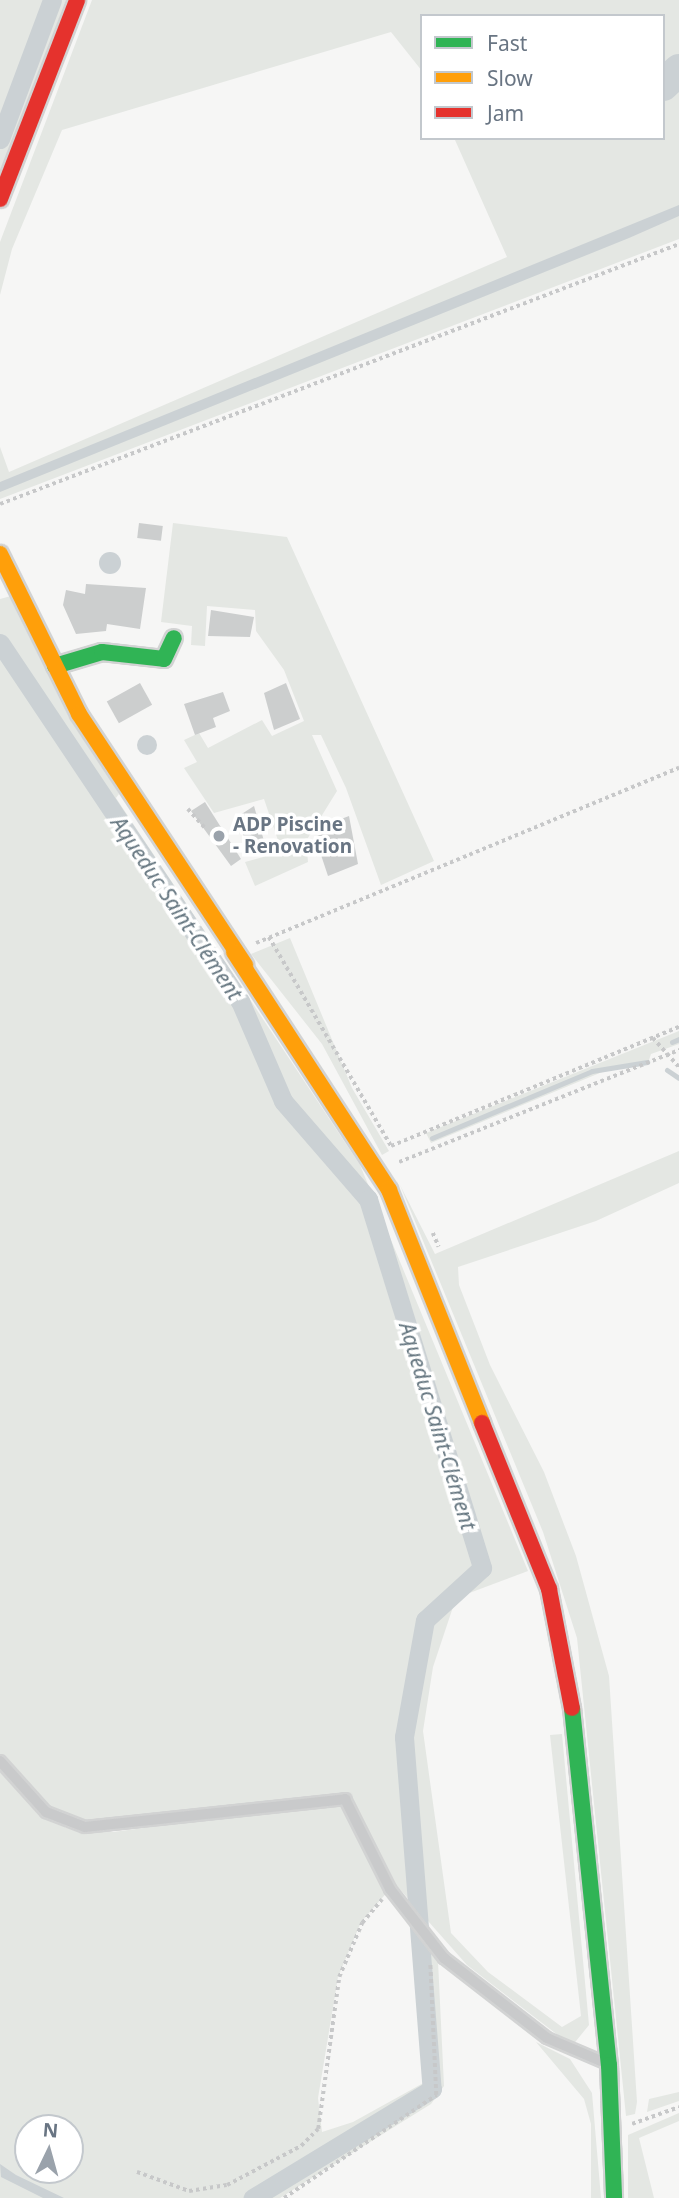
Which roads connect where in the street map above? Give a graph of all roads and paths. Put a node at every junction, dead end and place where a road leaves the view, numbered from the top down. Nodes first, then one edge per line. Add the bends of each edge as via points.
1 (77, 0) edge
2 (0, 200) edge
3 (679, 244) edge
4 (0, 504) edge
5 (0, 554) edge
6 (174, 638) dead end
7 (55, 666) junction
8 (679, 768) edge
9 (188, 809) dead end
10 (207, 830) dead end
11 (269, 937) junction
12 (234, 952) junction
13 (679, 1027) edge
14 (653, 1038) junction
15 (679, 1050) edge
16 (665, 1057) junction
17 (679, 1067) edge
18 (400, 1162) dead end
19 (0, 1761) edge
20 (390, 1889) junction
21 (428, 1938) junction
22 (609, 2065) junction
23 (679, 2107) edge
24 (613, 2130) junction
25 (137, 2172) dead end
26 (284, 2198) edge
27 (614, 2198) edge

1 - 2 street
3 - 4 path
5 - 7 street
6 - 7 street via 164,659 102,652
7 - 12 street via 99,747
8 - 11 path
9 - 10 path
11 - 12 path
11 - 14 path via 391,1146
12 - 22 street via 351,1127 393,1200 554,1604 570,1692
13 - 14 path
14 - 16 path
15 - 16 path
16 - 17 path
16 - 18 path
19 - 20 lane via 46,1812 85,1827 340,1797 360,1823
20 - 21 lane
20 - 25 path via 362,1923 339,1978 318,2129 301,2146 227,2185 189,2191
21 - 22 lane via 525,2023 569,2051
21 - 26 path via 436,2095
22 - 24 street
23 - 24 path
24 - 27 street

